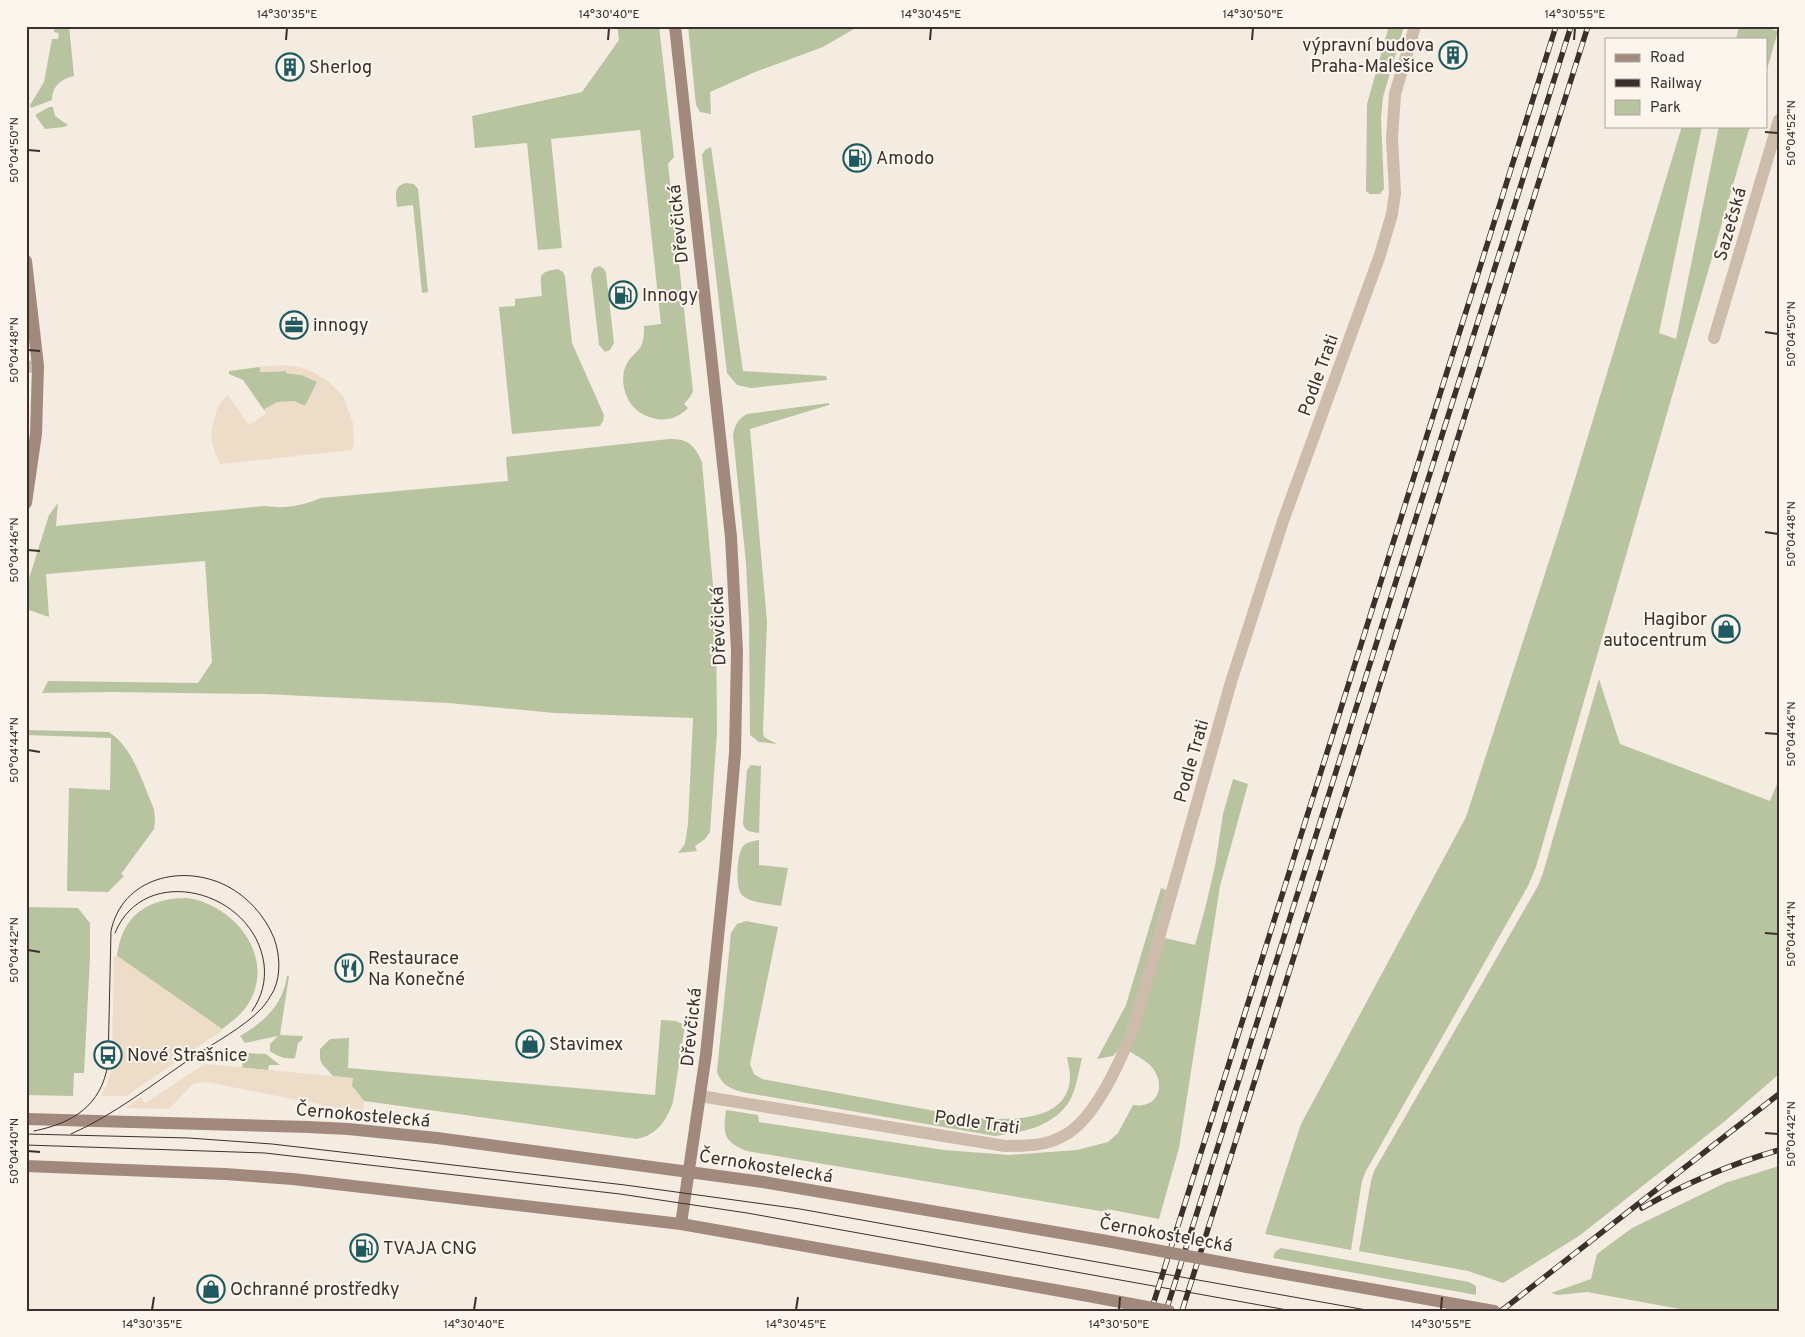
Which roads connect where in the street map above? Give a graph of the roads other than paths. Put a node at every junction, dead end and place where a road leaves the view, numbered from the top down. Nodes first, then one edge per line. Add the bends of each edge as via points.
1 (675, 26) edge
2 (1415, 26) edge
3 (1779, 120) edge
4 (26, 261) edge
5 (1714, 338) dead end
6 (32, 367) edge
7 (26, 503) edge
8 (700, 1096) junction
9 (26, 1119) edge
10 (26, 1166) edge
11 (688, 1172) junction
12 (681, 1224) junction
13 (1169, 1311) edge
14 (1494, 1311) edge

1 - 8 main road, Dřevčická via 731,537 737,651 735,753
2 - 8 street, Podle Trati via 1395,94 1392,138 1395,193 1380,255 1283,521 1234,672 1134,1026 1119,1063 1096,1103 1082,1122 1066,1135 1034,1146 1005,1146
3 - 5 street, Sazečská
4 - 6 main road via 34,315
6 - 7 main road via 36,434
8 - 11 main road, Dřevčická
9 - 11 main road, Černokostelecká via 348,1129
10 - 12 main road via 293,1179
11 - 12 main road, Dřevčická
11 - 14 main road, Černokostelecká, bridge via 1101,1240
12 - 13 main road, bridge

